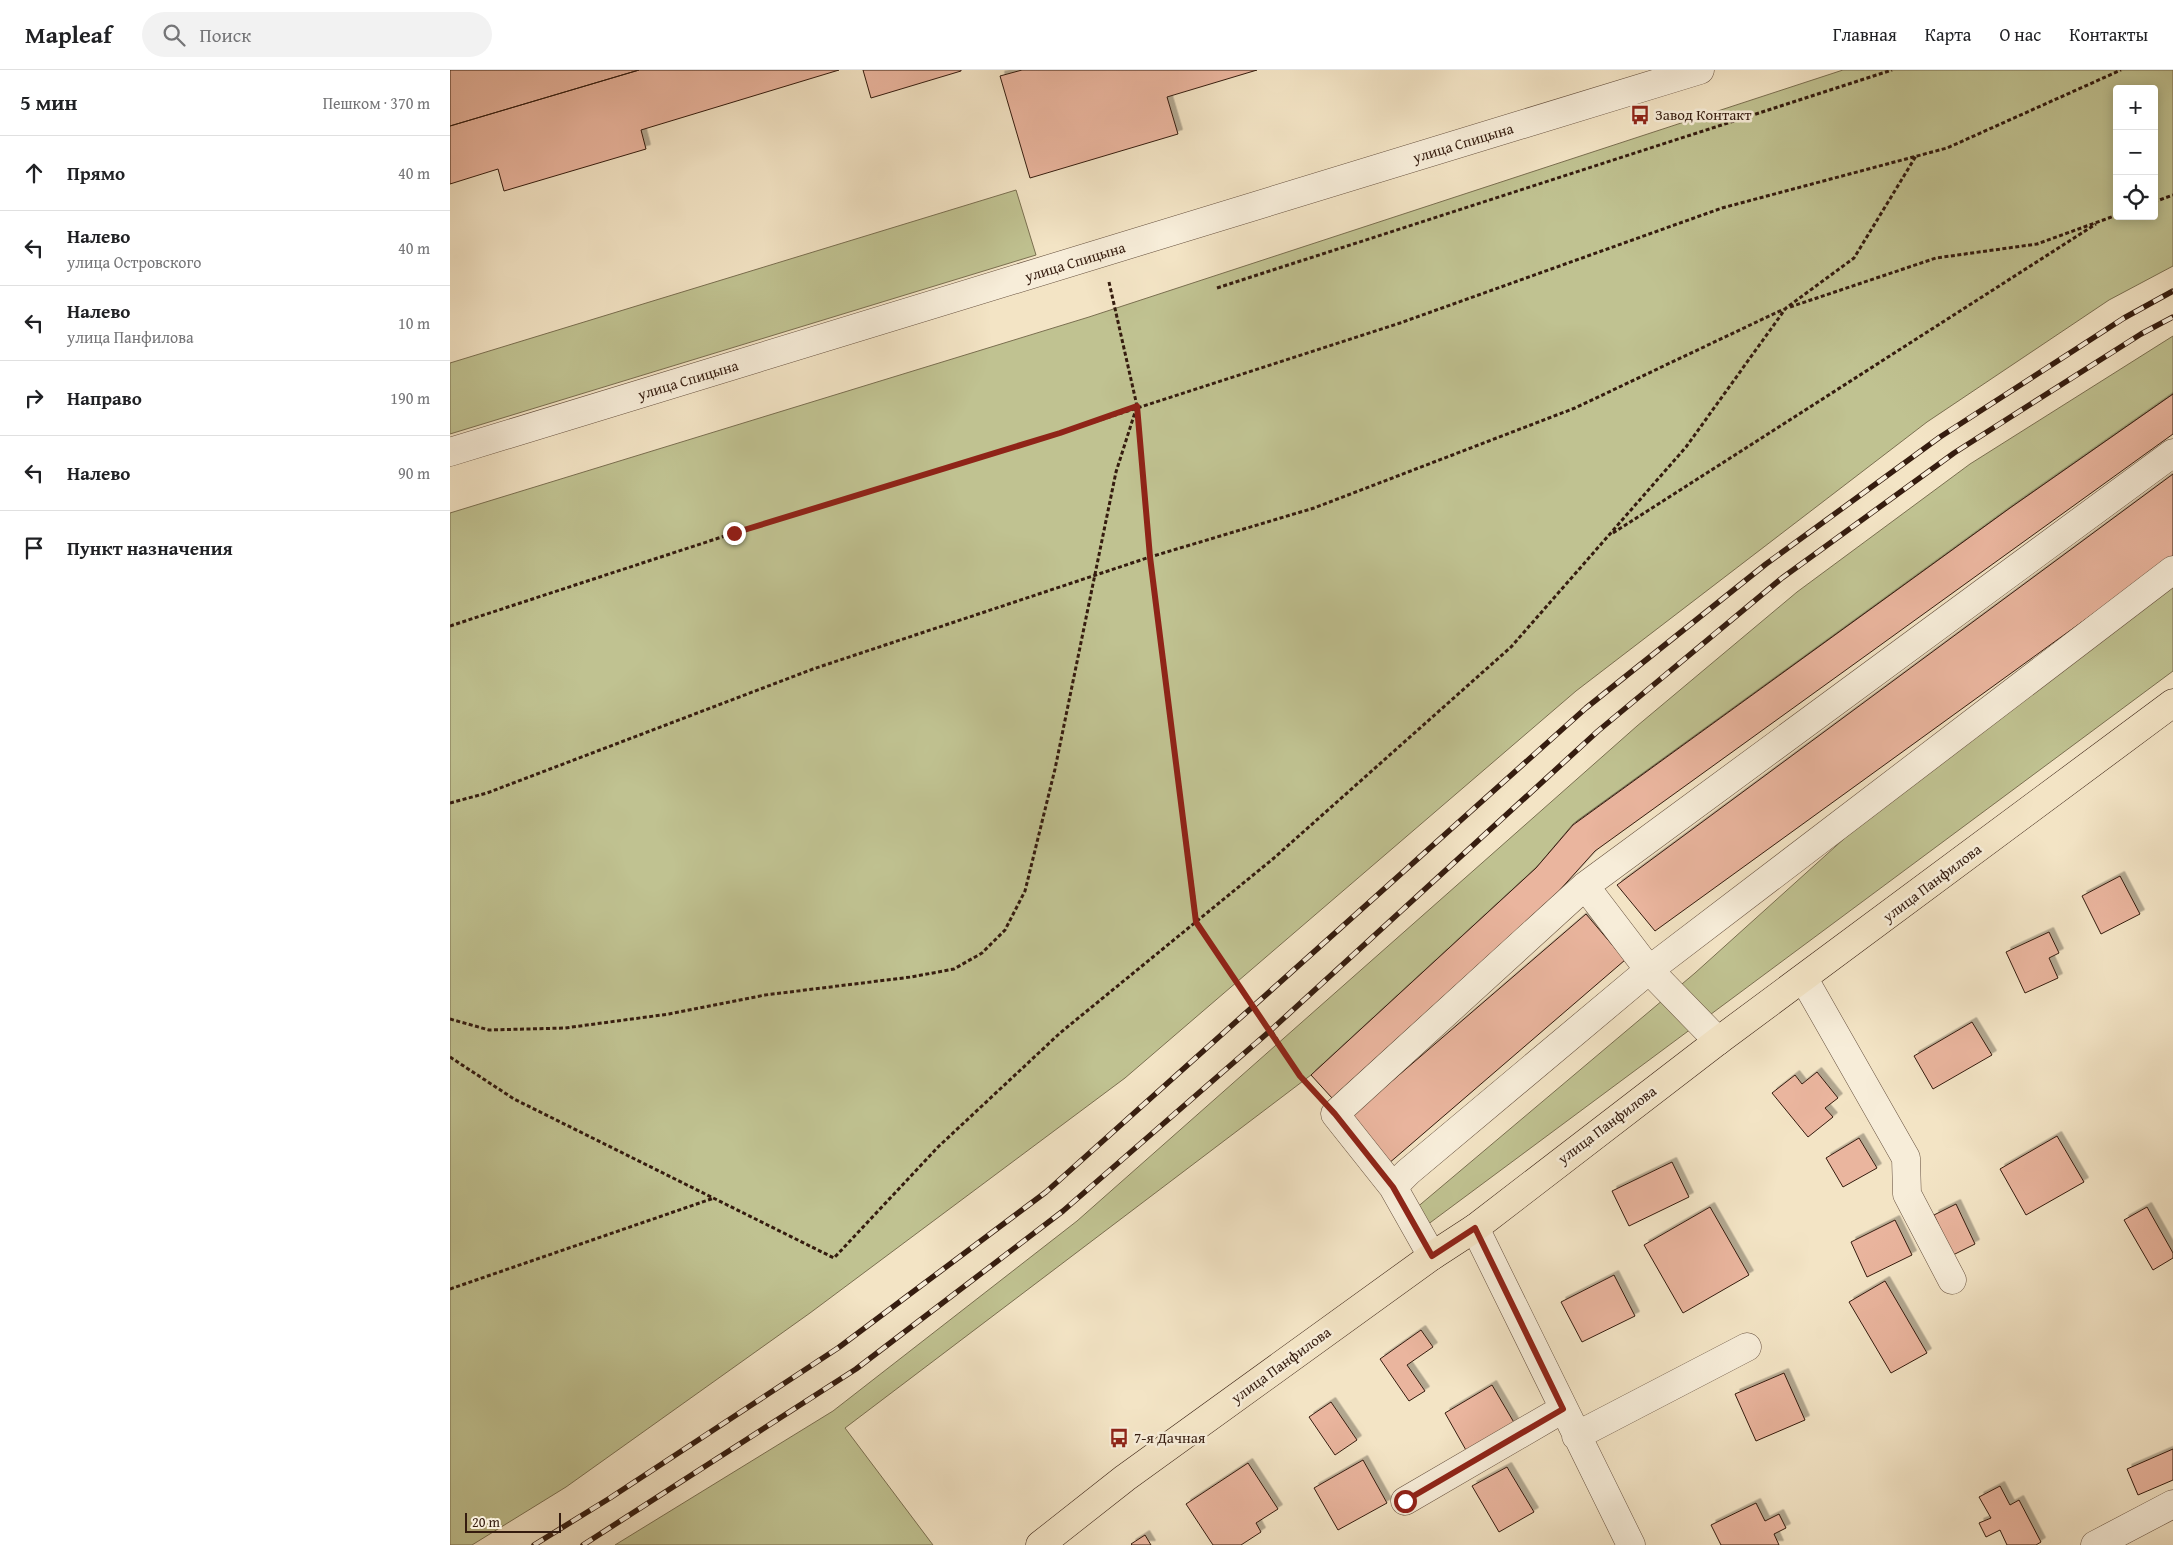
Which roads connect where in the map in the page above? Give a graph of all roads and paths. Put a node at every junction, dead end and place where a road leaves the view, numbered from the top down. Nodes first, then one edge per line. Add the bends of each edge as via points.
1 (1700, 70) edge
2 (1892, 70) edge
3 (2121, 70) edge
4 (1916, 156) junction
5 (2173, 195) edge
6 (2158, 201) edge
7 (2113, 216) edge
8 (2102, 220) junction
9 (1102, 254) junction
10 (1217, 288) dead end
11 (1786, 308) junction
12 (1137, 406) junction
13 (450, 452) edge
14 (2173, 453) edge
15 (1608, 536) junction
16 (1150, 557) junction
17 (2173, 570) edge
18 (1094, 576) junction
19 (450, 626) edge
20 (2173, 703) edge
21 (450, 803) edge
22 (1585, 886) junction
23 (1196, 922) junction
24 (1649, 970) junction
25 (1804, 979) junction
26 (450, 1019) edge
27 (1718, 1041) junction
28 (450, 1057) edge
29 (1335, 1114) junction
30 (1393, 1187) junction
31 (714, 1198) junction
32 (1475, 1228) junction
33 (1432, 1256) junction
34 (1952, 1280) dead end
35 (450, 1289) edge
36 (1747, 1347) dead end
37 (1563, 1409) junction
38 (1576, 1436) junction
39 (1405, 1501) dead end
40 (2173, 1504) edge
41 (1040, 1545) edge
42 (1632, 1545) edge
43 (2095, 1545) edge

1 - 9 street, улица Спицына
2 - 10 path
3 - 4 path via 1948,148
4 - 11 path via 1854,258
4 - 12 path via 1722,208 1400,323
5 - 6 path
7 - 8 path
8 - 11 path via 2037,244 1936,258
8 - 15 path
9 - 12 path
9 - 13 street, улица Спицына
11 - 15 path via 1686,448
11 - 16 path via 1575,408 1314,508
12 - 16 path
12 - 18 path via 1116,472
12 - 19 path
14 - 22 street
15 - 23 path via 1511,647 1274,858
16 - 18 path
16 - 23 path
17 - 24 street
18 - 21 path via 813,669 487,794
18 - 26 path via 1055,769 1025,892 1005,930 982,953 954,969 911,977 765,995 669,1014 565,1028 489,1030
20 - 25 main road, улица Панфилова
22 - 24 street
22 - 29 street
23 - 29 path via 1300,1076
23 - 31 path via 1060,1033 938,1147 834,1258
24 - 27 street
24 - 30 street
25 - 27 main road, улица Панфилова
25 - 34 street via 1906,1158 1907,1194
27 - 32 main road, улица Панфилова
28 - 31 path via 514,1099
29 - 30 street
30 - 33 street
31 - 35 path
32 - 33 main road, улица Панфилова
32 - 37 street
33 - 41 main road, улица Панфилова via 1125,1478
36 - 38 street
37 - 38 street
37 - 39 street
38 - 42 street
40 - 43 street

